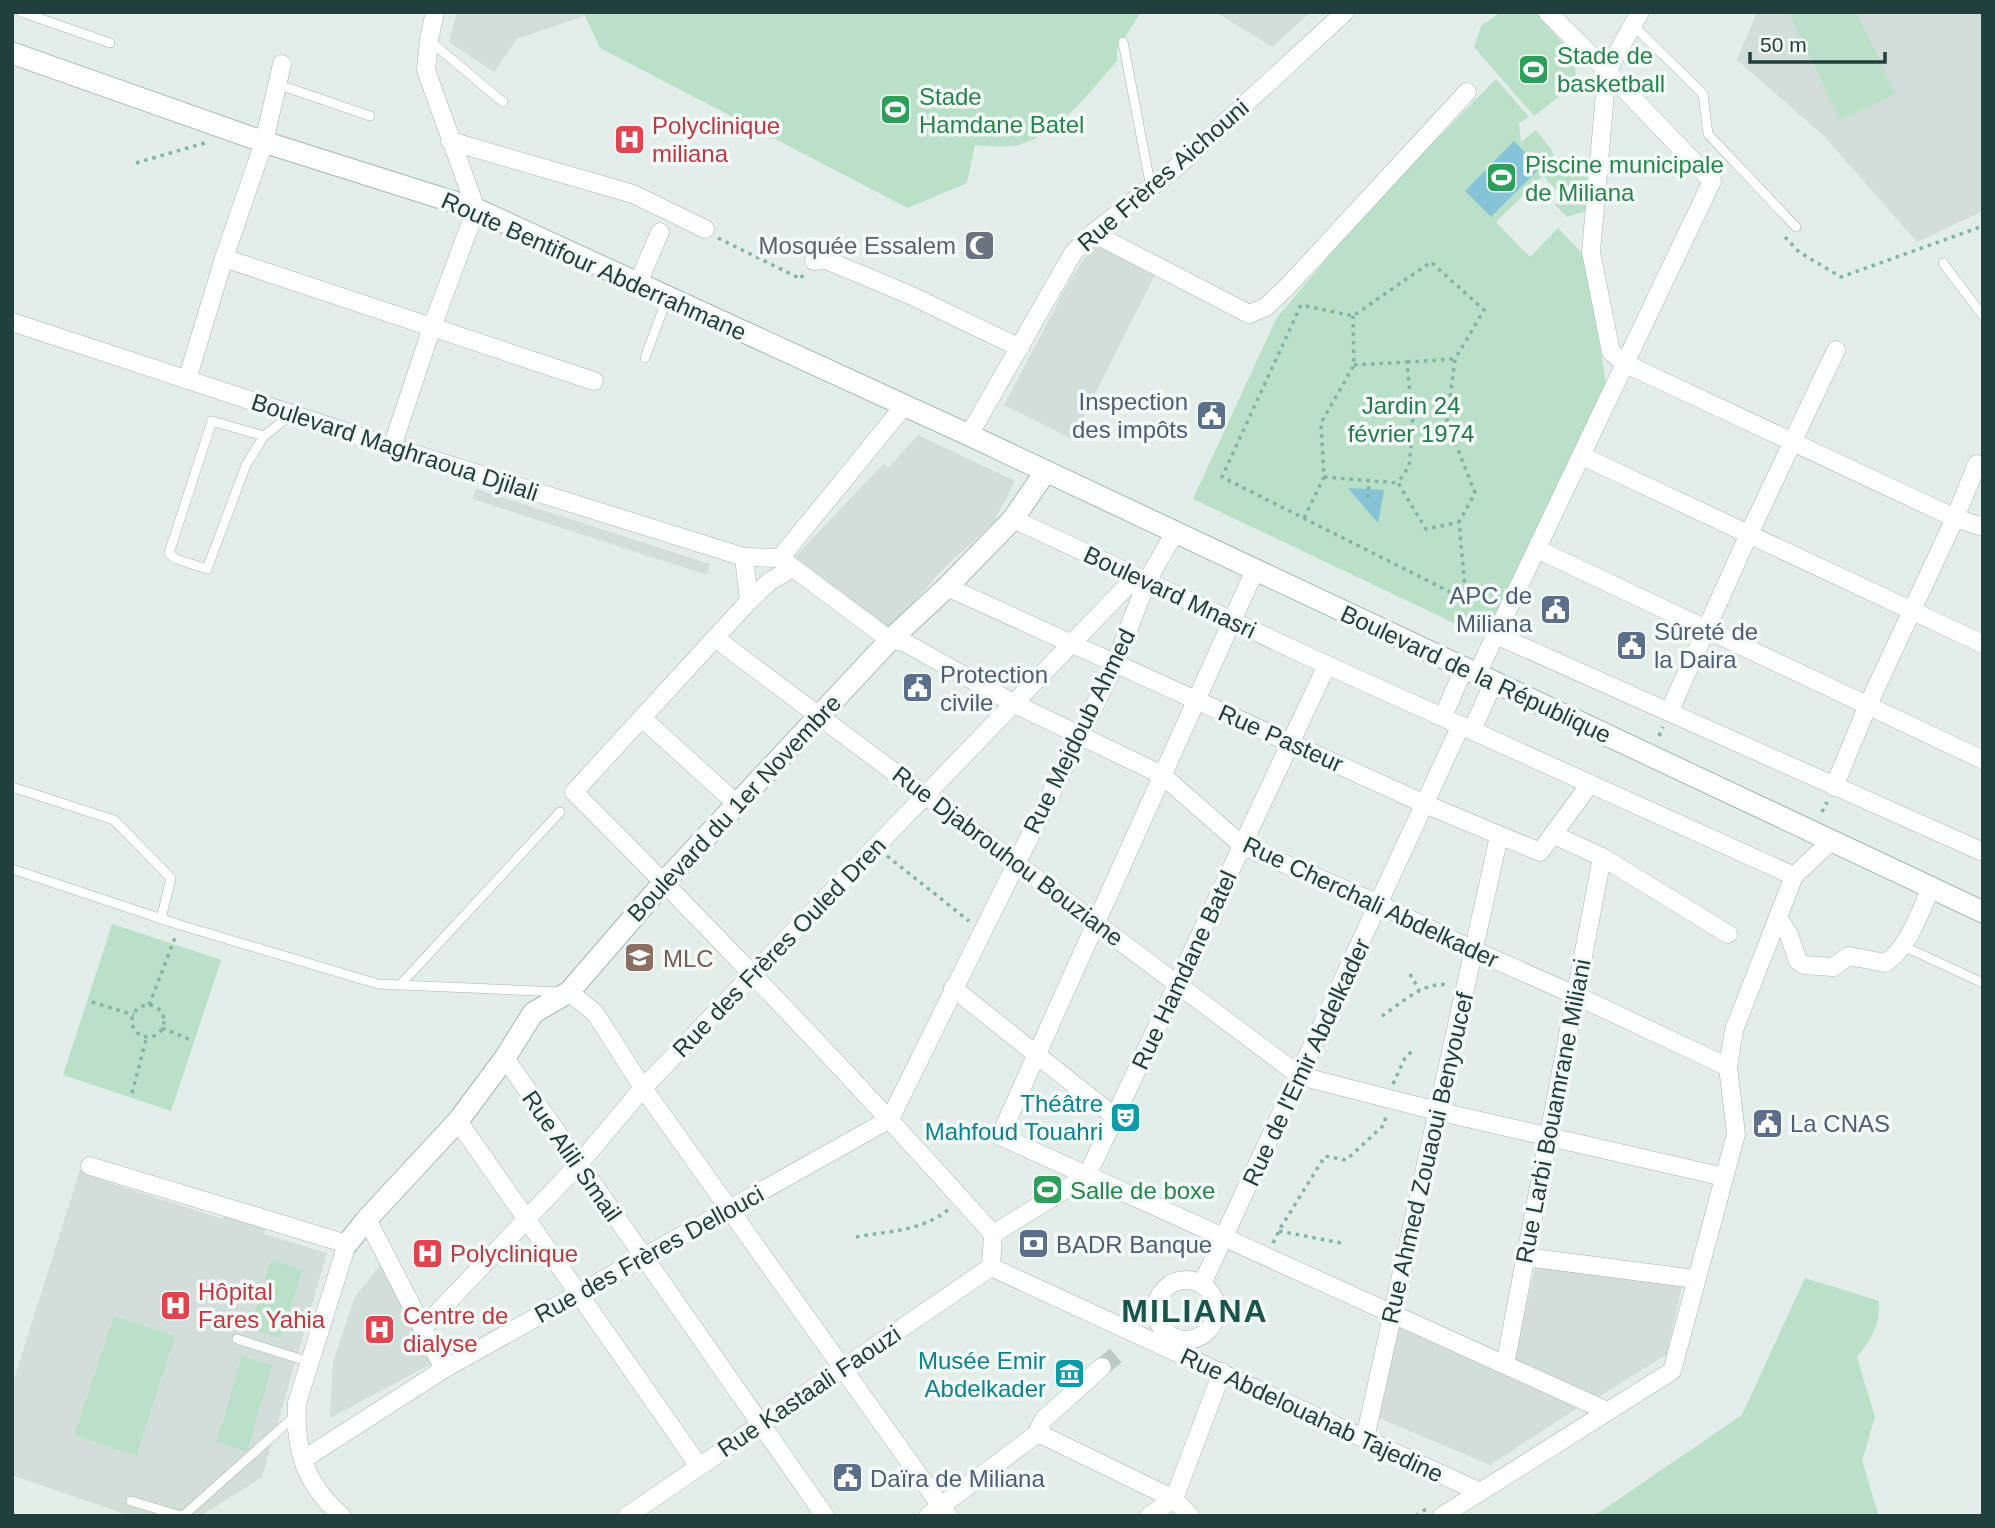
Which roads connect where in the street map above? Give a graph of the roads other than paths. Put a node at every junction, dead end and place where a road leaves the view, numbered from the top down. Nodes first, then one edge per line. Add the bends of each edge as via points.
1 (21, 12) edge
2 (1345, 12) edge
3 (1547, 12) edge
4 (434, 13) edge
5 (1636, 19) edge
6 (429, 40) junction
7 (1123, 42) dead end
8 (110, 43) dead end
9 (12, 53) edge
10 (282, 64) dead end
11 (1607, 71) junction
12 (277, 84) junction
13 (1467, 92) dead end
14 (503, 102) dead end
15 (370, 116) dead end
16 (450, 141) junction
17 (264, 142) junction
18 (1151, 188) junction
19 (476, 209) junction
20 (1796, 227) dead end
21 (705, 229) road end
22 (660, 232) dead end
23 (1093, 233) junction
24 (224, 258) junction
25 (814, 261) road end
26 (1943, 262) dead end
27 (638, 283) junction
28 (667, 297) junction
29 (1983, 316) edge
30 (12, 322) edge
31 (432, 327) junction
32 (1020, 348) junction
33 (1836, 350) dead end
34 (645, 358) dead end
35 (1626, 364) junction
36 (187, 380) junction
37 (594, 381) dead end
38 (904, 406) junction
39 (292, 414) junction
40 (969, 435) junction
41 (264, 436) junction
42 (1793, 442) junction
43 (392, 447) junction
44 (1582, 456) junction
45 (1977, 464) dead end
46 (1046, 471) junction
47 (1955, 518) junction
48 (1013, 519) junction
49 (1983, 527) edge
50 (1175, 532) junction
51 (1749, 534) junction
52 (1537, 549) junction
53 (744, 557) junction
54 (786, 563) junction
55 (1255, 570) junction
56 (1147, 581) junction
57 (947, 587) junction
58 (749, 601) junction
59 (1911, 611) junction
60 (1232, 620) junction
61 (1706, 628) junction
62 (1487, 637) junction
63 (715, 638) junction
64 (890, 640) junction
65 (1983, 644) edge
66 (1071, 646) junction
67 (1115, 664) junction
68 (1327, 665) junction
69 (1478, 675) junction
70 (1196, 700) junction
71 (1013, 703) junction
72 (1868, 705) junction
73 (1669, 712) junction
74 (820, 715) junction
75 (1443, 717) junction
76 (642, 718) junction
77 (1467, 728) junction
78 (1079, 734) junction
79 (1291, 742) junction
80 (1983, 760) edge
81 (1162, 775) junction
82 (1590, 784) junction
83 (1834, 787) junction
84 (12, 788) edge
85 (924, 795) junction
86 (737, 804) junction
87 (1425, 804) junction
88 (560, 812) dead end
89 (1554, 835) junction
90 (1499, 836) junction
91 (1831, 841) junction
92 (1243, 846) junction
93 (1983, 852) edge
94 (1602, 858) junction
95 (1015, 864) junction
96 (12, 869) edge
97 (1794, 876) junction
98 (664, 882) junction
99 (1931, 888) junction
100 (1378, 904) junction
101 (1983, 912) edge
102 (1779, 917) junction
103 (161, 919) junction
104 (1096, 922) junction
105 (1728, 934) dead end
106 (1903, 946) junction
107 (1473, 950) junction
108 (752, 976) junction
109 (1178, 983) junction
110 (1983, 983) edge
111 (400, 985) junction
112 (953, 988) junction
113 (569, 992) junction
114 (1576, 995) junction
115 (1036, 1055) junction
116 (505, 1058) junction
117 (1728, 1067) junction
118 (1300, 1076) junction
119 (643, 1088) junction
120 (1437, 1111) junction
121 (1115, 1117) junction
122 (890, 1119) junction
123 (458, 1121) junction
124 (1549, 1137) junction
125 (579, 1164) junction
126 (90, 1166) dead end
127 (1087, 1176) junction
128 (1724, 1177) junction
129 (729, 1209) junction
130 (367, 1219) junction
131 (526, 1219) junction
132 (993, 1234) junction
133 (1225, 1238) junction
134 (347, 1244) junction
135 (1525, 1257) junction
136 (643, 1258) junction
137 (991, 1267) junction
138 (1695, 1279) junction
139 (1202, 1284) junction
140 (579, 1294) junction
141 (1392, 1314) junction
142 (423, 1328) junction
143 (237, 1339) dead end
144 (1172, 1344) junction
145 (310, 1362) junction
146 (1505, 1365) junction
147 (1102, 1367) tunnel mouth
148 (843, 1368) junction
149 (444, 1369) junction
150 (1222, 1372) junction
151 (1607, 1411) junction
152 (296, 1415) junction
153 (760, 1425) junction
154 (1036, 1434) junction
155 (1364, 1438) junction
156 (304, 1459) junction
157 (699, 1466) junction
158 (1480, 1492) junction
159 (1174, 1499) junction
160 (131, 1501) dead end
161 (939, 1512) edge
162 (182, 1516) edge
163 (342, 1516) edge
164 (627, 1516) edge
165 (825, 1516) edge
166 (1149, 1516) edge
167 (1190, 1516) edge
168 (1442, 1516) edge

1 - 8 lane
2 - 18 street, Rue Frères Aichouni
3 - 11 street
4 - 6 street
5 - 11 street
5 - 20 lane via 1703,94 1708,134
6 - 14 lane
6 - 16 street via 426,70
7 - 18 lane
9 - 17 main road, Route Bentifour Abderrahmane
10 - 12 street
11 - 35 street via 1591,252 1611,352
11 - 35 street via 1712,181
12 - 15 lane
12 - 17 street
13 - 23 street via 1287,287 1266,307 1249,314
16 - 19 street
16 - 21 street via 633,194
17 - 19 main road, Route Bentifour Abderrahmane
17 - 24 street
18 - 23 street, Rue Frères Aichouni
19 - 27 main road, Route Bentifour Abderrahmane
19 - 31 street
22 - 27 street
23 - 32 street, Rue Frères Aichouni via 1073,253
24 - 31 street
24 - 36 street
25 - 32 street via 826,260 874,280
26 - 29 lane
27 - 28 main road, Route Bentifour Abderrahmane
28 - 34 lane
28 - 38 main road, Route Bentifour Abderrahmane
30 - 36 street, Boulevard Maghraoua Djilali
31 - 37 street
31 - 43 street
32 - 40 street, Rue Frères Aichouni
33 - 42 street
35 - 42 street
35 - 44 street
36 - 39 street, Boulevard Maghraoua Djilali
38 - 40 main road, Route Bentifour Abderrahmane
38 - 54 street
39 - 41 lane
39 - 43 street, Boulevard Maghraoua Djilali
40 - 46 main road, Boulevard de la République
41 - 41 lane via 246,465 207,569 176,559 169,553 212,421
42 - 47 street
42 - 51 street
43 - 53 street, Boulevard Maghraoua Djilali
44 - 51 street
44 - 52 street
45 - 47 street
46 - 48 main road, Boulevard du 1er Novembre
46 - 50 main road, Boulevard de la République
47 - 49 street
47 - 59 street
48 - 56 street, Boulevard Mnasri
48 - 57 main road, Boulevard du 1er Novembre
50 - 55 main road, Boulevard de la République
50 - 56 street, Rue Mejdoub Ahmed
51 - 59 street
51 - 61 street
52 - 61 street
52 - 62 street
53 - 54 street, Boulevard Maghraoua Djilali
53 - 58 street
54 - 58 street
54 - 64 street, Rue Cherchali Abdelkader
55 - 60 street
55 - 69 main road, Boulevard de la République
56 - 60 street, Boulevard Mnasri
56 - 66 street, Rue des Frères Ouled Dren via 1127,586
56 - 67 street, Rue Mejdoub Ahmed
57 - 64 main road, Boulevard du 1er Novembre
57 - 66 street, Rue Pasteur
58 - 63 street
59 - 65 street
59 - 72 street
60 - 68 street, Boulevard Mnasri
60 - 70 street
61 - 72 street
61 - 73 street
62 - 69 street
62 - 73 street
63 - 74 street, Rue Djabrouhou Bouziane
63 - 76 street
64 - 71 street, Rue Cherchali Abdelkader via 904,642
64 - 74 main road, Boulevard du 1er Novembre
66 - 67 street, Rue Pasteur
66 - 71 street, Rue des Frères Ouled Dren
67 - 70 street, Rue Pasteur
67 - 78 street, Rue Mejdoub Ahmed
68 - 75 street, Boulevard Mnasri
68 - 79 street, Rue Hamdane Batel
69 - 75 street
69 - 77 street, Rue de l'Emir Abdelkader
69 - 91 main road, Boulevard de la République
70 - 79 street, Rue Pasteur
70 - 81 street
71 - 78 street, Rue Cherchali Abdelkader
71 - 85 street, Rue des Frères Ouled Dren
72 - 80 street
72 - 83 street
73 - 83 street
74 - 85 street, Rue Djabrouhou Bouziane
74 - 86 main road, Boulevard du 1er Novembre
75 - 77 street, Boulevard Mnasri
76 - 86 street
76 - 98 street via 574,792
77 - 82 street, Boulevard Mnasri
77 - 87 street, Rue de l'Emir Abdelkader
78 - 81 street, Rue Cherchali Abdelkader
78 - 95 street, Rue Mejdoub Ahmed
79 - 87 street, Rue Pasteur
79 - 92 street, Rue Hamdane Batel
81 - 92 street, Rue Cherchali Abdelkader
81 - 104 street
82 - 89 street, Rue Pasteur
82 - 97 street, Boulevard Mnasri
83 - 93 street
84 - 103 lane via 114,820 171,878
85 - 95 street, Rue Djabrouhou Bouziane
85 - 108 street, Rue des Frères Ouled Dren
86 - 98 main road, Boulevard du 1er Novembre
87 - 90 street, Rue Pasteur
87 - 100 street, Rue de l'Emir Abdelkader
88 - 111 lane
89 - 90 street, Rue Pasteur via 1540,852
89 - 94 street
90 - 107 street, Rue Ahmed Zouaoui Benyoucef
91 - 97 street
91 - 99 main road, Boulevard de la République
92 - 100 street, Rue Cherchali Abdelkader
92 - 109 street, Rue Hamdane Batel
94 - 105 street
94 - 114 street, Rue Larbi Bouamrane Miliani
95 - 104 street, Rue Djabrouhou Bouziane
95 - 112 street, Rue Mejdoub Ahmed
96 - 103 lane
97 - 102 street
98 - 108 street
98 - 113 main road, Boulevard du 1er Novembre
99 - 101 main road, Boulevard de la République
99 - 106 street
100 - 107 street, Rue Cherchali Abdelkader
100 - 118 street, Rue de l'Emir Abdelkader
102 - 106 street via 1804,965 1833,967 1849,956 1885,964
102 - 117 street via 1734,1030
103 - 111 lane via 378,984
104 - 109 street, Rue Djabrouhou Bouziane
104 - 115 street
106 - 110 lane
107 - 114 street, Rue Cherchali Abdelkader
107 - 120 street, Rue Ahmed Zouaoui Benyoucef
108 - 119 street, Rue des Frères Ouled Dren
108 - 122 street
109 - 118 street, Rue Djabrouhou Bouziane
109 - 121 street, Rue Hamdane Batel
111 - 113 lane
112 - 115 street
112 - 122 street, Rue Mejdoub Ahmed
113 - 116 main road, Boulevard du 1er Novembre via 533,1013
113 - 119 street via 595,1013
114 - 117 street, Rue Cherchali Abdelkader
114 - 124 street, Rue Larbi Bouamrane Miliani
115 - 121 street
115 - 127 street via 1000,1136
116 - 123 main road, Boulevard du 1er Novembre
116 - 125 street, Rue Alili Smail
117 - 128 street via 1736,1134
118 - 120 street
118 - 133 street, Rue de l'Emir Abdelkader
119 - 125 street, Rue des Frères Ouled Dren
119 - 129 street
120 - 124 street
120 - 141 street, Rue Ahmed Zouaoui Benyoucef
121 - 127 street, Rue Hamdane Batel
122 - 129 street, Rue des Frères Dellouci
122 - 132 street
123 - 130 main road, Boulevard du 1er Novembre
123 - 131 street
124 - 128 street
124 - 135 street, Rue Larbi Bouamrane Miliani
125 - 131 street, Rue des Frères Ouled Dren
125 - 136 street, Rue Alili Smail
126 - 134 street
127 - 132 street
127 - 133 street
128 - 138 street
129 - 136 street, Rue des Frères Dellouci
129 - 148 street
130 - 134 main road, Boulevard du 1er Novembre
130 - 142 street
131 - 140 street
131 - 142 street, Rue des Frères Ouled Dren
132 - 137 street
133 - 139 street, Rue de l'Emir Abdelkader
133 - 141 street
134 - 145 street
135 - 138 street
135 - 146 street, Rue Larbi Bouamrane Miliani
136 - 140 street, Rue des Frères Dellouci
136 - 153 street, Rue Alili Smail
137 - 144 street, Rue Abdelouahab Tajedine
137 - 148 street, Rue Kastaali Faouzi
138 - 151 street via 1672,1371
139 - 144 street via 1215,1302 1213,1324 1197,1339
139 - 144 street via 1173,1282 1158,1296 1155,1316
140 - 149 street, Rue des Frères Dellouci
140 - 157 street
141 - 146 street
141 - 155 street, Rue Ahmed Zouaoui Benyoucef
142 - 149 street
143 - 145 lane
144 - 150 street, Rue Abdelouahab Tajedine
145 - 152 street
146 - 151 street
147 - 154 street via 1044,1419
148 - 153 street, Rue Kastaali Faouzi
148 - 161 street
149 - 156 street, Rue des Frères Dellouci
150 - 155 street, Rue Abdelouahab Tajedine
150 - 159 street
151 - 158 street
152 - 156 street
152 - 162 lane
153 - 157 street, Rue Kastaali Faouzi
153 - 165 street, Rue Alili Smail
154 - 159 street
154 - 161 street
155 - 158 street, Rue Abdelouahab Tajedine
156 - 163 street via 310,1481
157 - 164 street, Rue Kastaali Faouzi
158 - 168 street
159 - 166 street
159 - 167 street
160 - 162 lane

